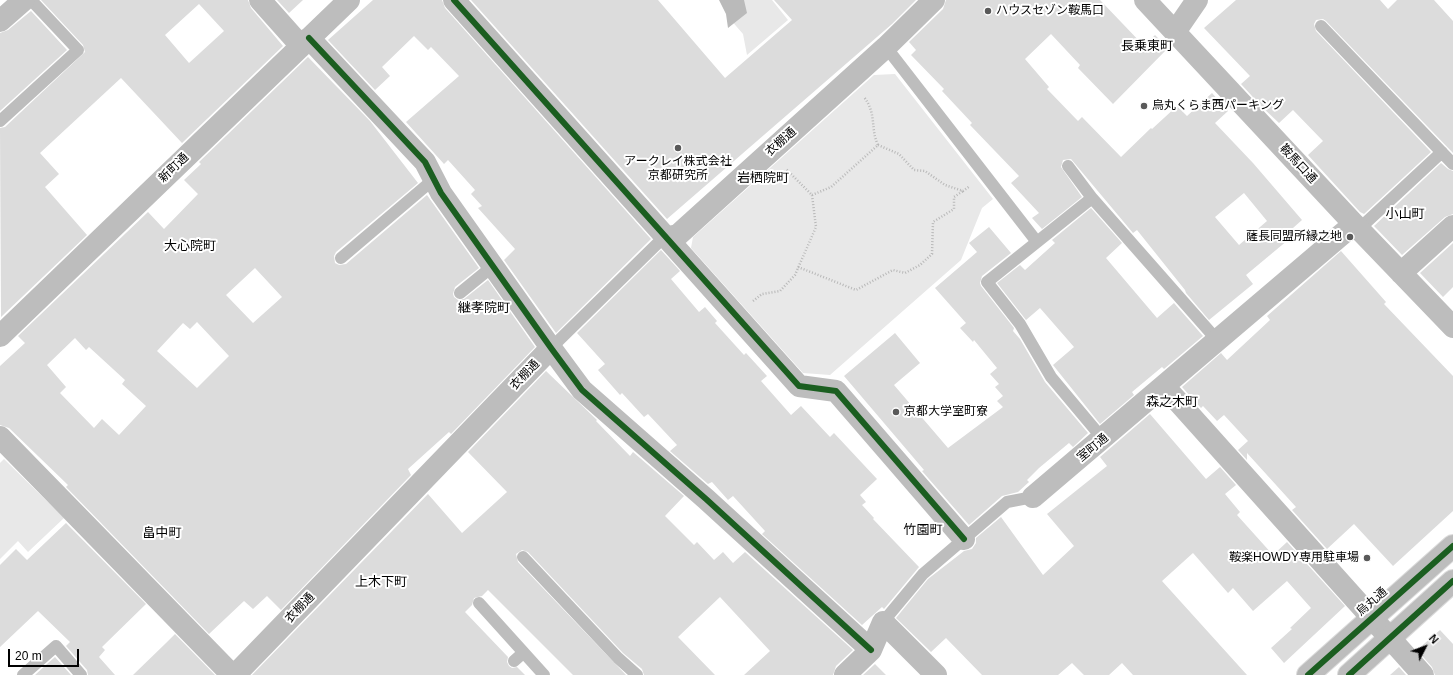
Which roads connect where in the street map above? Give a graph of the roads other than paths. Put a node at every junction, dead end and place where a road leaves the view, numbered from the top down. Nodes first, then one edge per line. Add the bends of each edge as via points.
1 (24, 0) edge
2 (31, 0) edge
3 (260, 0) edge
4 (349, 0) edge
5 (454, 0) edge
6 (934, 0) edge
7 (1145, 0) edge
8 (1197, 0) edge
9 (0, 21) edge
10 (1322, 26) dead end
11 (1175, 32) junction
12 (305, 42) junction
13 (886, 47) junction
14 (0, 121) edge
15 (1442, 152) junction
16 (1453, 164) edge
17 (1068, 166) dead end
18 (434, 179) junction
19 (1092, 198) junction
20 (1356, 226) junction
21 (1453, 226) edge
22 (666, 238) junction
23 (1037, 242) junction
24 (341, 258) dead end
25 (493, 266) junction
26 (1401, 273) junction
27 (460, 293) dead end
28 (1453, 327) edge
29 (0, 336) edge
30 (1217, 340) junction
31 (551, 348) junction
32 (1164, 386) junction
33 (0, 437) edge
34 (1103, 439) junction
35 (1033, 497) joint
36 (964, 539) junction
37 (1453, 546) edge
38 (523, 557) dead end
39 (1453, 581) edge
40 (479, 603) dead end
41 (1371, 617) junction
42 (883, 622) junction
43 (1390, 638) junction
44 (871, 650) junction
45 (524, 653) junction
46 (514, 661) dead end
47 (238, 674) edge
48 (23, 675) edge
49 (81, 675) edge
50 (544, 675) edge
51 (637, 675) edge
52 (845, 675) edge
53 (936, 675) edge
54 (1308, 675) edge
55 (1349, 675) edge
56 (1424, 675) edge

1 - 9 main road
2 - 14 lane via 78,50
3 - 12 main road
4 - 12 main road, 新町通
5 - 22 main road
6 - 13 main road, 衣棚通
7 - 11 main road, 鞍馬口通
8 - 11 main road
10 - 15 lane
11 - 20 main road, 鞍馬口通
12 - 18 main road via 425,162
12 - 29 main road, 新町通
13 - 22 main road, 衣棚通 via 678,235
13 - 23 lane
15 - 16 lane
15 - 20 lane
17 - 19 lane
18 - 24 lane
18 - 25 main road via 441,193
19 - 23 lane
19 - 30 lane
20 - 26 main road, 鞍馬口通
20 - 30 main road, 室町通
21 - 26 main road
22 - 31 lane, 衣棚通
22 - 36 main road via 799,386 836,391
23 - 34 lane via 987,282 1020,324 1051,377
25 - 27 lane
25 - 31 main road
26 - 28 main road, 鞍馬口通
30 - 32 main road, 室町通
31 - 44 main road via 582,390
31 - 47 main road, 衣棚通
32 - 34 main road, 室町通
32 - 41 main road
33 - 47 main road
34 - 35 main road, 室町通
35 - 36 lane, 室町通 via 1007,502
36 - 42 lane, 室町通 via 923,574
37 - 41 main road, 烏丸通
38 - 51 lane
39 - 43 main road
40 - 45 lane
41 - 43 main road
41 - 54 main road, 烏丸通
42 - 44 main road, 室町通
42 - 53 main road
43 - 55 main road
43 - 56 main road
44 - 52 main road, 室町通
45 - 46 lane
45 - 50 lane
48 - 49 lane via 56,646

